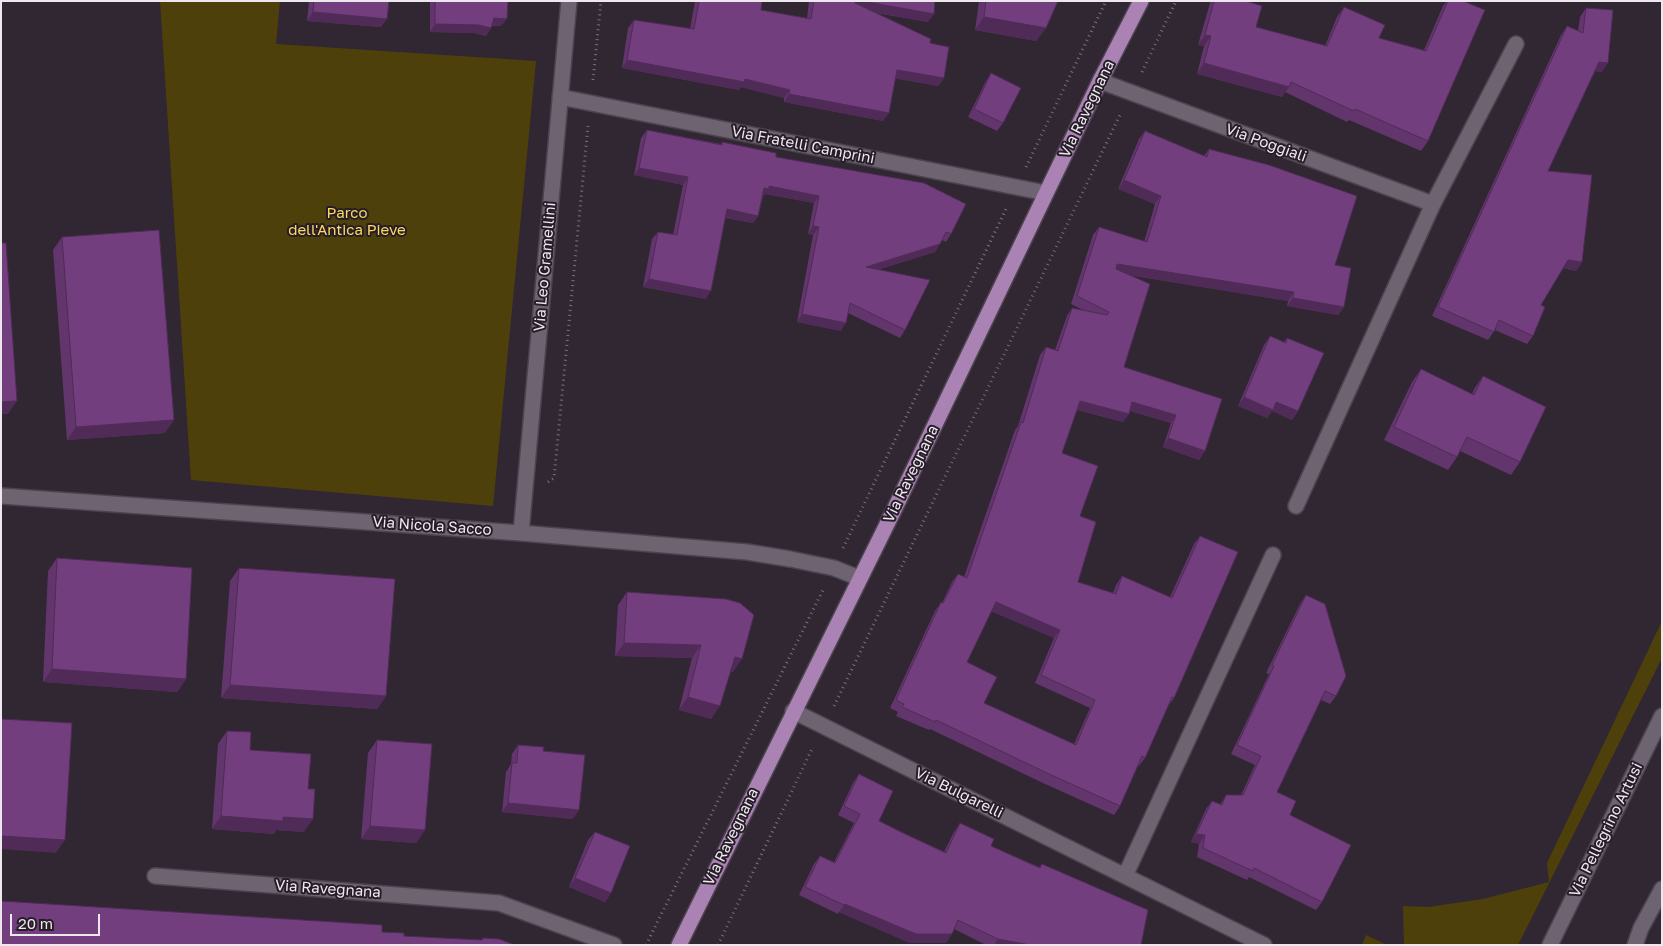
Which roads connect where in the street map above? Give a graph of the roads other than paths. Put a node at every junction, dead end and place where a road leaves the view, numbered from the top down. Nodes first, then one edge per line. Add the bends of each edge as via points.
1 (569, 1) edge
2 (1140, 1) edge
3 (1516, 44) dead end
4 (1100, 81) junction
5 (560, 97) junction
6 (1046, 193) junction
7 (1433, 204) junction
8 (1, 496) edge
9 (1296, 506) dead end
10 (521, 533) junction
11 (1273, 555) dead end
12 (859, 578) junction
13 (793, 711) junction
14 (1662, 716) edge
15 (155, 876) dead end
16 (1125, 876) junction
17 (1662, 889) edge
18 (614, 945) edge
19 (679, 945) edge
20 (1264, 945) edge
21 (1550, 945) edge
22 (1635, 945) edge

1 - 5 street, Via Leo Gramellini
2 - 4 main road, Via Ravegnana
3 - 7 street
4 - 6 main road, Via Ravegnana
4 - 7 street, Via Poggiali
5 - 6 street, Via Fratelli Camprini
5 - 10 street, Via Leo Gramellini
6 - 12 main road, Via Ravegnana
7 - 9 street
8 - 10 street, Via Nicola Sacco
10 - 12 street, Via Nicola Sacco via 747,552 834,568
11 - 16 street
12 - 13 main road, Via Ravegnana
13 - 16 street, Via Bulgarelli
13 - 19 main road, Via Ravegnana
14 - 21 street, Via Pellegrino Artusi
15 - 18 street, Via Ravegnana via 499,902
16 - 20 street, Via Bulgarelli
17 - 22 street

